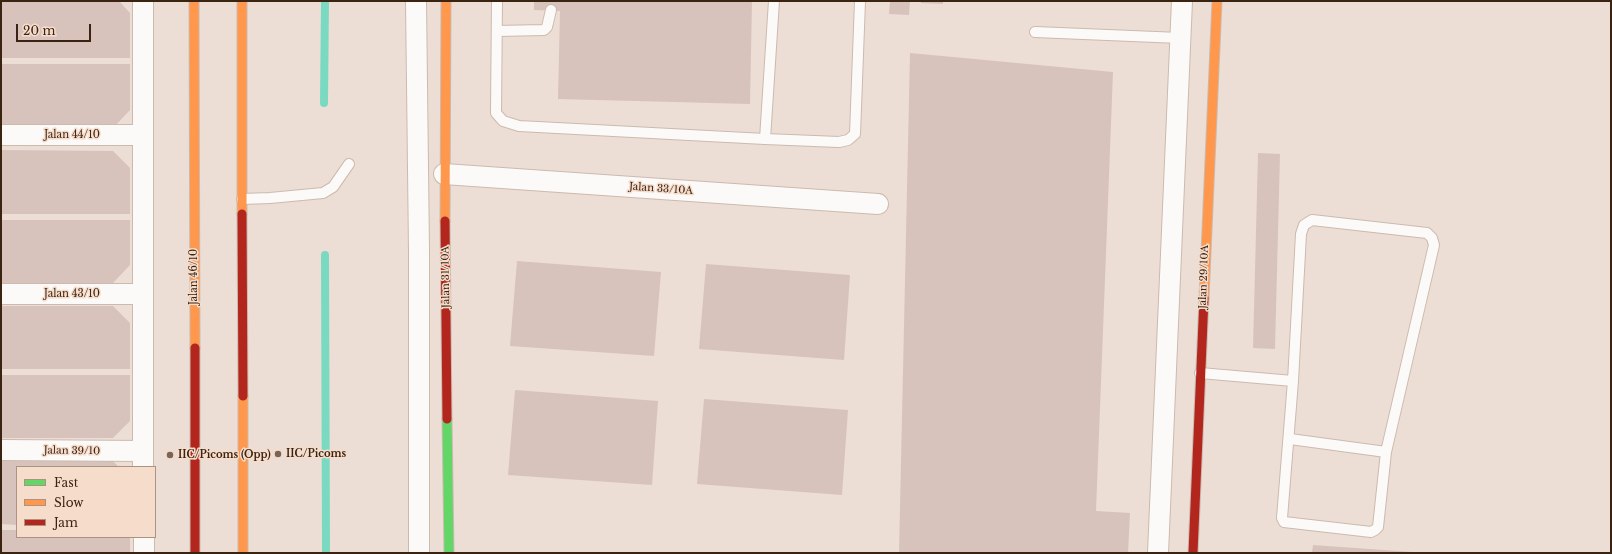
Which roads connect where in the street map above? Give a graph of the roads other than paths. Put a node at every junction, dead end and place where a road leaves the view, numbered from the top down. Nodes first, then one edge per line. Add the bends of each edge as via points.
1 (143, 1) edge
2 (194, 1) edge
3 (242, 1) edge
4 (416, 1) edge
5 (446, 1) edge
6 (497, 1) edge
7 (774, 1) edge
8 (860, 1) edge
9 (1182, 1) edge
10 (1217, 1) edge
11 (551, 10) dead end
12 (497, 31) junction
13 (1035, 32) dead end
14 (1180, 38) junction
15 (143, 135) junction
16 (1, 136) edge
17 (764, 139) junction
18 (349, 164) dead end
19 (444, 174) junction
20 (242, 199) junction
21 (878, 204) dead end
22 (1, 294) edge
23 (143, 294) junction
24 (1200, 373) junction
25 (1293, 381) junction
26 (1290, 440) junction
27 (1, 450) edge
28 (1386, 452) junction
29 (143, 459) edge
30 (144, 538) edge
31 (144, 553) edge
32 (195, 553) edge
33 (243, 553) edge
34 (419, 553) edge
35 (449, 553) edge
36 (1158, 553) edge
37 (1193, 553) edge

1 - 15 street
2 - 32 street, Jalan 46/10
3 - 20 street
4 - 34 street
5 - 19 street, Jalan 31/10A
6 - 12 lane
7 - 17 lane
8 - 17 lane via 855,134 848,140 839,142
9 - 14 street
10 - 24 street, Jalan 29/10A
11 - 12 lane via 544,30
12 - 17 lane via 496,113 503,121 519,126
13 - 14 lane
14 - 36 street
15 - 16 street, Jalan 44/10
15 - 23 street
18 - 20 lane via 333,187 323,193
19 - 21 street, Jalan 33/10A
19 - 35 street, Jalan 31/10A
20 - 33 street
22 - 23 street, Jalan 43/10
23 - 29 street
24 - 25 lane
24 - 37 street, Jalan 29/10A
25 - 26 lane
25 - 28 lane via 1301,234 1304,225 1312,220 1427,233 1434,245
26 - 28 lane
26 - 28 lane via 1282,518 1287,523 1371,532 1375,530 1378,527
27 - 29 street, Jalan 39/10
30 - 31 street

